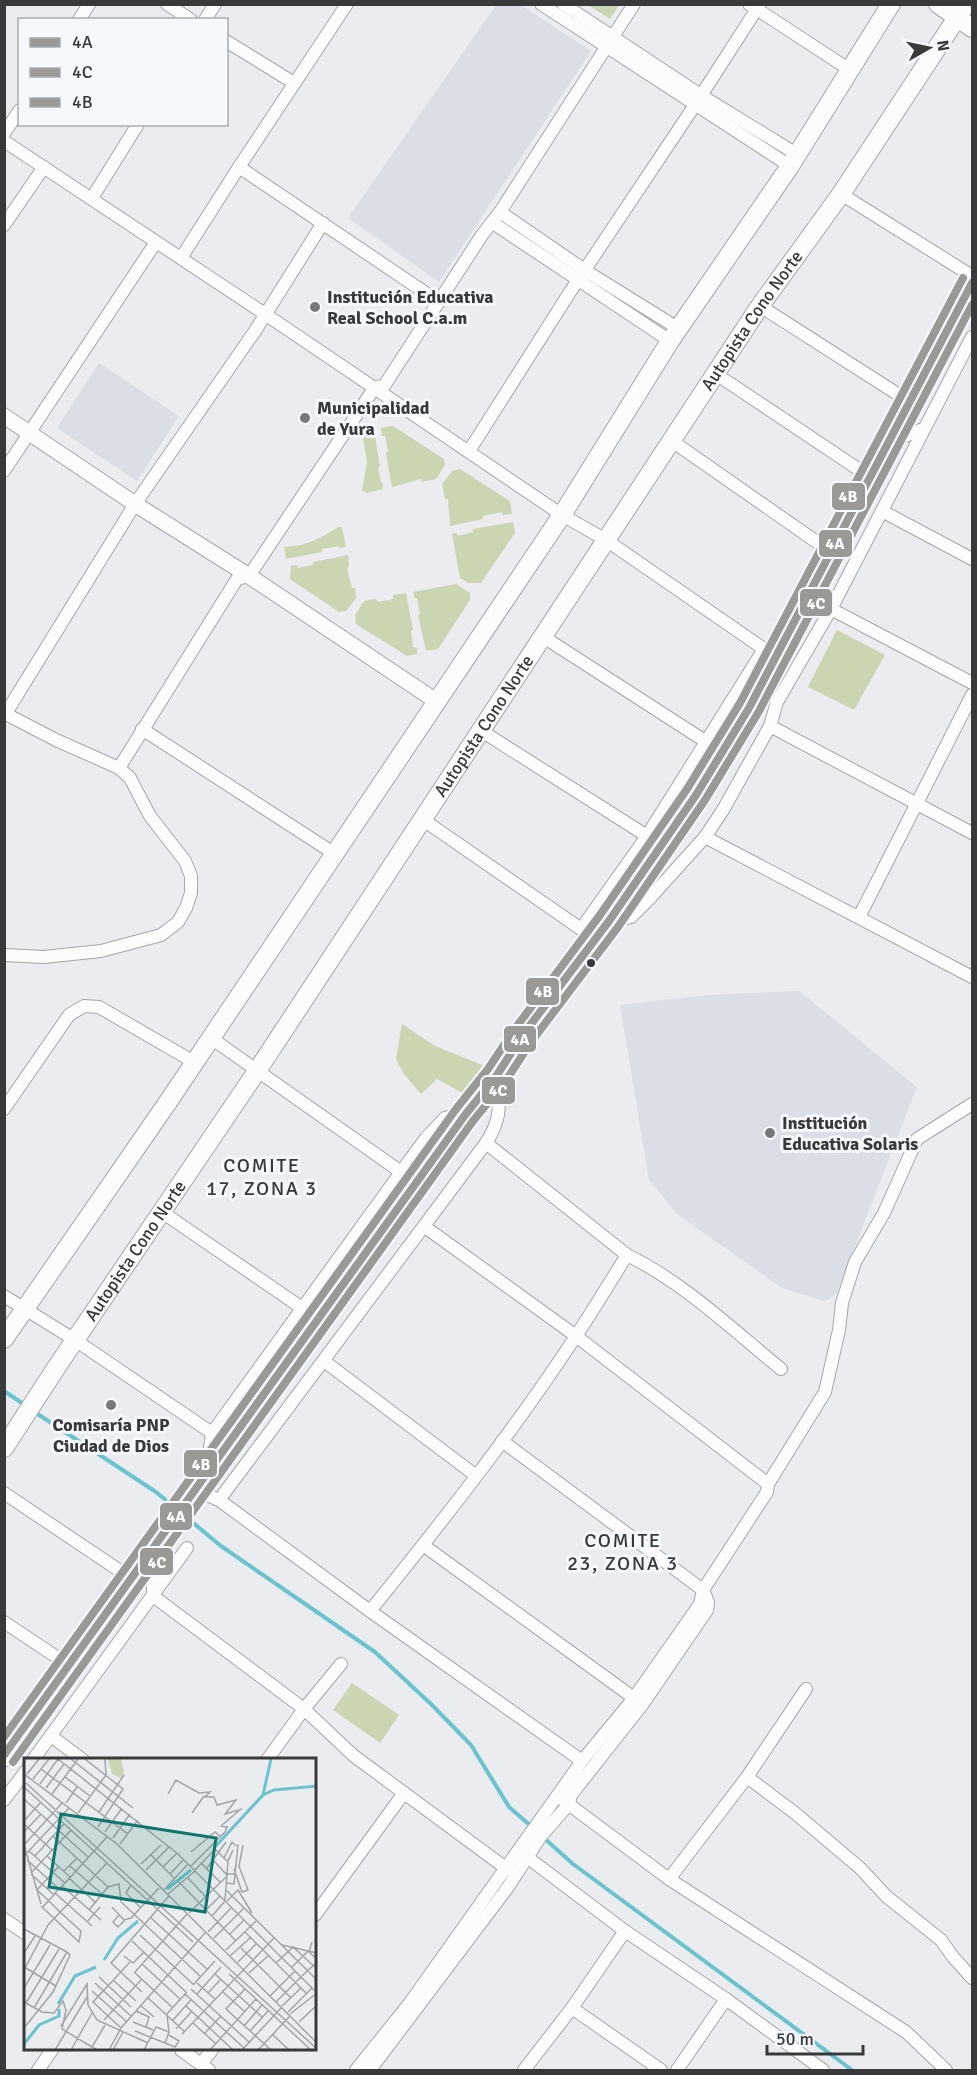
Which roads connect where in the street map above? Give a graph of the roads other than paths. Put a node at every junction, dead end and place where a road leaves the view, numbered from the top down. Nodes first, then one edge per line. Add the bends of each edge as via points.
1 (89, 4) edge
2 (167, 4) edge
3 (215, 4) edge
4 (347, 4) edge
5 (542, 4) edge
6 (563, 4) edge
7 (634, 4) edge
8 (891, 4) edge
9 (938, 4) edge
10 (755, 6) edge
11 (965, 17) edge
12 (80, 18) edge
13 (188, 18) edge
14 (206, 18) edge
15 (228, 42) edge
16 (610, 42) junction
17 (850, 70) junction
18 (294, 83) junction
19 (699, 101) junction
20 (18, 113) edge
21 (137, 126) edge
22 (4, 133) edge
23 (4, 141) edge
24 (794, 161) junction
25 (44, 167) junction
26 (239, 167) junction
27 (842, 194) junction
28 (92, 198) junction
29 (500, 212) junction
30 (323, 223) junction
31 (493, 223) junction
32 (4, 225) edge
33 (156, 242) junction
34 (181, 258) junction
35 (582, 276) junction
36 (972, 276) edge
37 (972, 283) edge
38 (439, 302) junction
39 (760, 306) junction
40 (265, 314) junction
41 (674, 335) junction
42 (972, 337) edge
43 (716, 374) junction
44 (375, 387) junction
45 (910, 402) junction
46 (4, 416) edge
47 (923, 429) junction
48 (29, 432) junction
49 (672, 441) junction
50 (889, 443) junction
51 (469, 451) junction
52 (4, 471) edge
53 (870, 477) junction
54 (135, 504) junction
55 (882, 511) junction
56 (562, 514) junction
57 (606, 540) junction
58 (831, 552) junction
59 (972, 559) edge
60 (249, 576) junction
61 (831, 609) junction
62 (542, 636) junction
63 (772, 650) junction
64 (972, 683) edge
65 (972, 695) edge
66 (436, 701) junction
67 (5, 713) edge
68 (770, 726) junction
69 (142, 729) junction
70 (480, 730) junction
71 (705, 741) junction
72 (119, 768) junction
73 (916, 804) junction
74 (422, 819) junction
75 (972, 832) edge
76 (646, 836) junction
77 (705, 837) junction
78 (335, 854) junction
79 (859, 917) junction
80 (609, 921) junction
81 (581, 929) junction
82 (4, 955) edge
83 (972, 976) edge
84 (211, 1038) junction
85 (194, 1062) junction
86 (257, 1071) junction
87 (497, 1075) junction
88 (972, 1104) edge
89 (4, 1109) edge
90 (465, 1115) junction
91 (486, 1143) junction
92 (401, 1172) junction
93 (162, 1212) junction
94 (425, 1227) junction
95 (627, 1255) junction
96 (4, 1296) edge
97 (302, 1308) junction
98 (26, 1310) junction
99 (576, 1336) junction
100 (4, 1339) edge
101 (75, 1340) junction
102 (324, 1361) junction
103 (781, 1369) dead end
104 (213, 1433) junction
105 (502, 1441) junction
106 (4, 1448) edge
107 (476, 1475) junction
108 (768, 1484) junction
109 (197, 1488) junction
110 (4, 1492) edge
111 (219, 1500) junction
112 (423, 1545) junction
113 (187, 1548) dead end
114 (153, 1550) junction
115 (132, 1579) junction
116 (703, 1590) junction
117 (153, 1596) junction
118 (370, 1611) junction
119 (4, 1622) edge
120 (340, 1665) dead end
121 (70, 1666) junction
122 (806, 1689) dead end
123 (638, 1701) junction
124 (304, 1709) junction
125 (51, 1736) junction
126 (4, 1756) edge
127 (34, 1758) edge
128 (80, 1758) edge
129 (268, 1758) edge
130 (582, 1761) junction
131 (24, 1774) edge
132 (747, 1777) junction
133 (404, 1793) junction
134 (558, 1796) junction
135 (4, 1800) edge
136 (569, 1804) junction
137 (527, 1857) junction
138 (507, 1869) junction
139 (669, 1880) junction
140 (316, 1914) edge
141 (4, 1919) edge
142 (626, 1931) junction
143 (24, 1933) edge
144 (972, 1978) edge
145 (726, 1999) junction
146 (572, 2008) junction
147 (51, 2051) edge
148 (184, 2051) edge
149 (211, 2051) edge
150 (205, 2067) edge
151 (38, 2070) edge
152 (356, 2070) edge
153 (370, 2070) edge
154 (524, 2070) edge
155 (661, 2070) edge
156 (676, 2070) edge
157 (823, 2070) edge
158 (946, 2070) edge

1 - 12 street
2 - 13 street
3 - 14 street
4 - 18 street
5 - 16 street
6 - 16 street
7 - 16 street
8 - 17 main road
9 - 11 main road
10 - 17 street
10 - 19 street
11 - 27 main road, Autopista Cono Norte
15 - 18 street
16 - 19 street
16 - 29 street
17 - 24 main road
18 - 26 street
19 - 24 street
19 - 35 street
20 - 22 street
21 - 28 street
23 - 25 street
24 - 41 main road
25 - 28 street
25 - 32 street
26 - 30 street
26 - 34 street
27 - 36 street
27 - 39 main road, Autopista Cono Norte
28 - 33 street
29 - 31 street
29 - 35 street
30 - 38 street
30 - 40 street
31 - 35 street
31 - 38 street
33 - 34 street
33 - 48 street
34 - 40 street
35 - 41 street
35 - 51 street
37 - 45 highway
38 - 44 street via 384,386
39 - 43 main road, Autopista Cono Norte
39 - 45 street
40 - 44 street
40 - 54 street
41 - 56 main road
42 - 47 street
43 - 49 main road, Autopista Cono Norte
43 - 53 street
44 - 51 street
44 - 60 street
45 - 50 highway
46 - 48 street
47 - 50 street
47 - 55 street
48 - 52 street
48 - 54 street
49 - 57 main road, Autopista Cono Norte
49 - 58 street
50 - 53 highway
51 - 56 street
53 - 58 highway
54 - 60 street
54 - 67 street
55 - 59 street
55 - 61 street
56 - 57 street
56 - 66 main road
57 - 62 main road, Autopista Cono Norte
57 - 63 street
58 - 63 highway
60 - 66 street
60 - 69 street via 237,579
61 - 64 street
61 - 68 street via 777,702
62 - 70 main road, Autopista Cono Norte
62 - 71 street
63 - 71 street
63 - 80 highway via 749,708
65 - 73 street
66 - 78 main road
67 - 72 street
68 - 73 street
68 - 77 street
69 - 72 street
69 - 78 street
70 - 74 main road, Autopista Cono Norte
70 - 76 street
71 - 76 street
72 - 82 street via 130,778 150,816 185,861 191,876 191,893 178,922 161,934 101,951 44,957
73 - 75 street
73 - 79 street
74 - 81 street
74 - 86 main road, Autopista Cono Norte
76 - 81 street
77 - 79 street
77 - 80 street via 631,917
78 - 84 main road
79 - 83 street
80 - 81 street
80 - 87 highway
84 - 85 main road
84 - 86 street
85 - 89 street via 99,1006 84,1006 69,1015
85 - 98 main road
86 - 92 street
86 - 93 main road, Autopista Cono Norte
87 - 90 highway
87 - 91 street via 499,1113
88 - 108 street via 917,1139 884,1213 855,1262 842,1303 825,1392
90 - 92 street via 445,1118
90 - 109 highway
91 - 94 street
91 - 95 street
92 - 97 street
93 - 97 street
93 - 101 main road, Autopista Cono Norte
94 - 99 street
94 - 102 street
95 - 99 street
95 - 103 street via 673,1283
96 - 98 street
97 - 104 street
98 - 100 main road
98 - 101 street
99 - 105 street
99 - 108 street
101 - 104 street
101 - 106 main road, Autopista Cono Norte
102 - 107 street
102 - 111 street
104 - 109 street
105 - 107 street
105 - 116 street
107 - 112 street
108 - 116 street via 767,1492
109 - 111 street
109 - 114 highway
110 - 115 street
111 - 118 street
112 - 118 street
112 - 123 street
113 - 117 street
114 - 115 highway
114 - 117 street
115 - 121 highway
116 - 123 street via 699,1604
117 - 124 street
117 - 125 street
118 - 130 street
119 - 121 street
120 - 124 street
121 - 126 highway
122 - 132 street
123 - 130 street
123 - 136 street via 571,1795
124 - 129 street
124 - 133 street via 354,1756
125 - 127 street
125 - 128 street
130 - 134 street
131 - 135 street
132 - 139 street
132 - 144 street via 795,1813 941,1940
133 - 138 street
133 - 140 street
134 - 136 street
134 - 138 street
136 - 137 street
136 - 139 street
137 - 142 street
137 - 153 street
138 - 152 street
139 - 158 street via 906,2032
141 - 143 street
142 - 145 street
142 - 146 street
145 - 156 street
145 - 157 street
146 - 154 street
146 - 155 street
147 - 151 street
148 - 150 street
149 - 150 street

